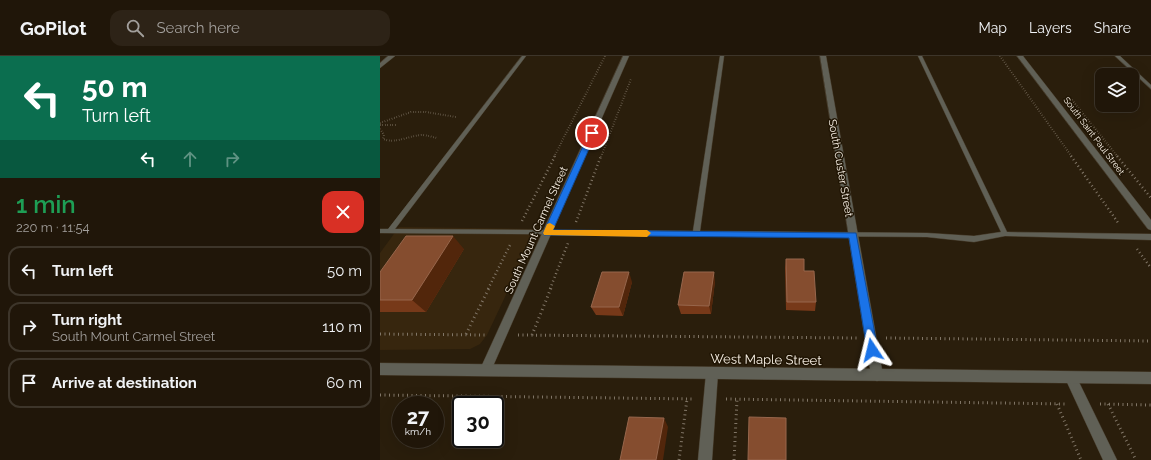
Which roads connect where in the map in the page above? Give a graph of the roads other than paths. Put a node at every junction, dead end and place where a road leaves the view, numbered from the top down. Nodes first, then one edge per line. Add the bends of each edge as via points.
1 (392, 56) edge
2 (524, 56) edge
3 (626, 56) edge
4 (722, 56) edge
5 (822, 56) edge
6 (920, 56) edge
7 (1020, 56) edge
8 (1117, 56) edge
9 (380, 66) edge
10 (1151, 88) edge
11 (1151, 228) edge
12 (380, 231) edge
13 (390, 231) junction
14 (547, 233) junction
15 (696, 234) junction
16 (1005, 234) junction
17 (853, 235) junction
18 (1151, 237) edge
19 (380, 368) edge
20 (486, 369) junction
21 (712, 373) junction
22 (876, 376) junction
23 (1071, 378) junction
24 (1151, 378) edge
25 (705, 460) edge
26 (1110, 460) edge

1 - 9 street
2 - 13 lane
3 - 14 street, South Mount Carmel Street
4 - 15 lane
5 - 17 street, South Custer Street
6 - 16 lane
7 - 11 street, South Saint Paul Street
8 - 10 lane
12 - 13 lane
13 - 14 lane
14 - 15 lane
14 - 20 street, South Mount Carmel Street
15 - 17 lane
16 - 17 lane via 974,239 927,235
16 - 18 lane
17 - 22 street, South Custer Street
19 - 20 street, West Maple Street
20 - 21 street, West Maple Street
21 - 22 street, West Maple Street
21 - 25 street
22 - 23 street, West Maple Street
23 - 24 street, West Maple Street
23 - 26 street

